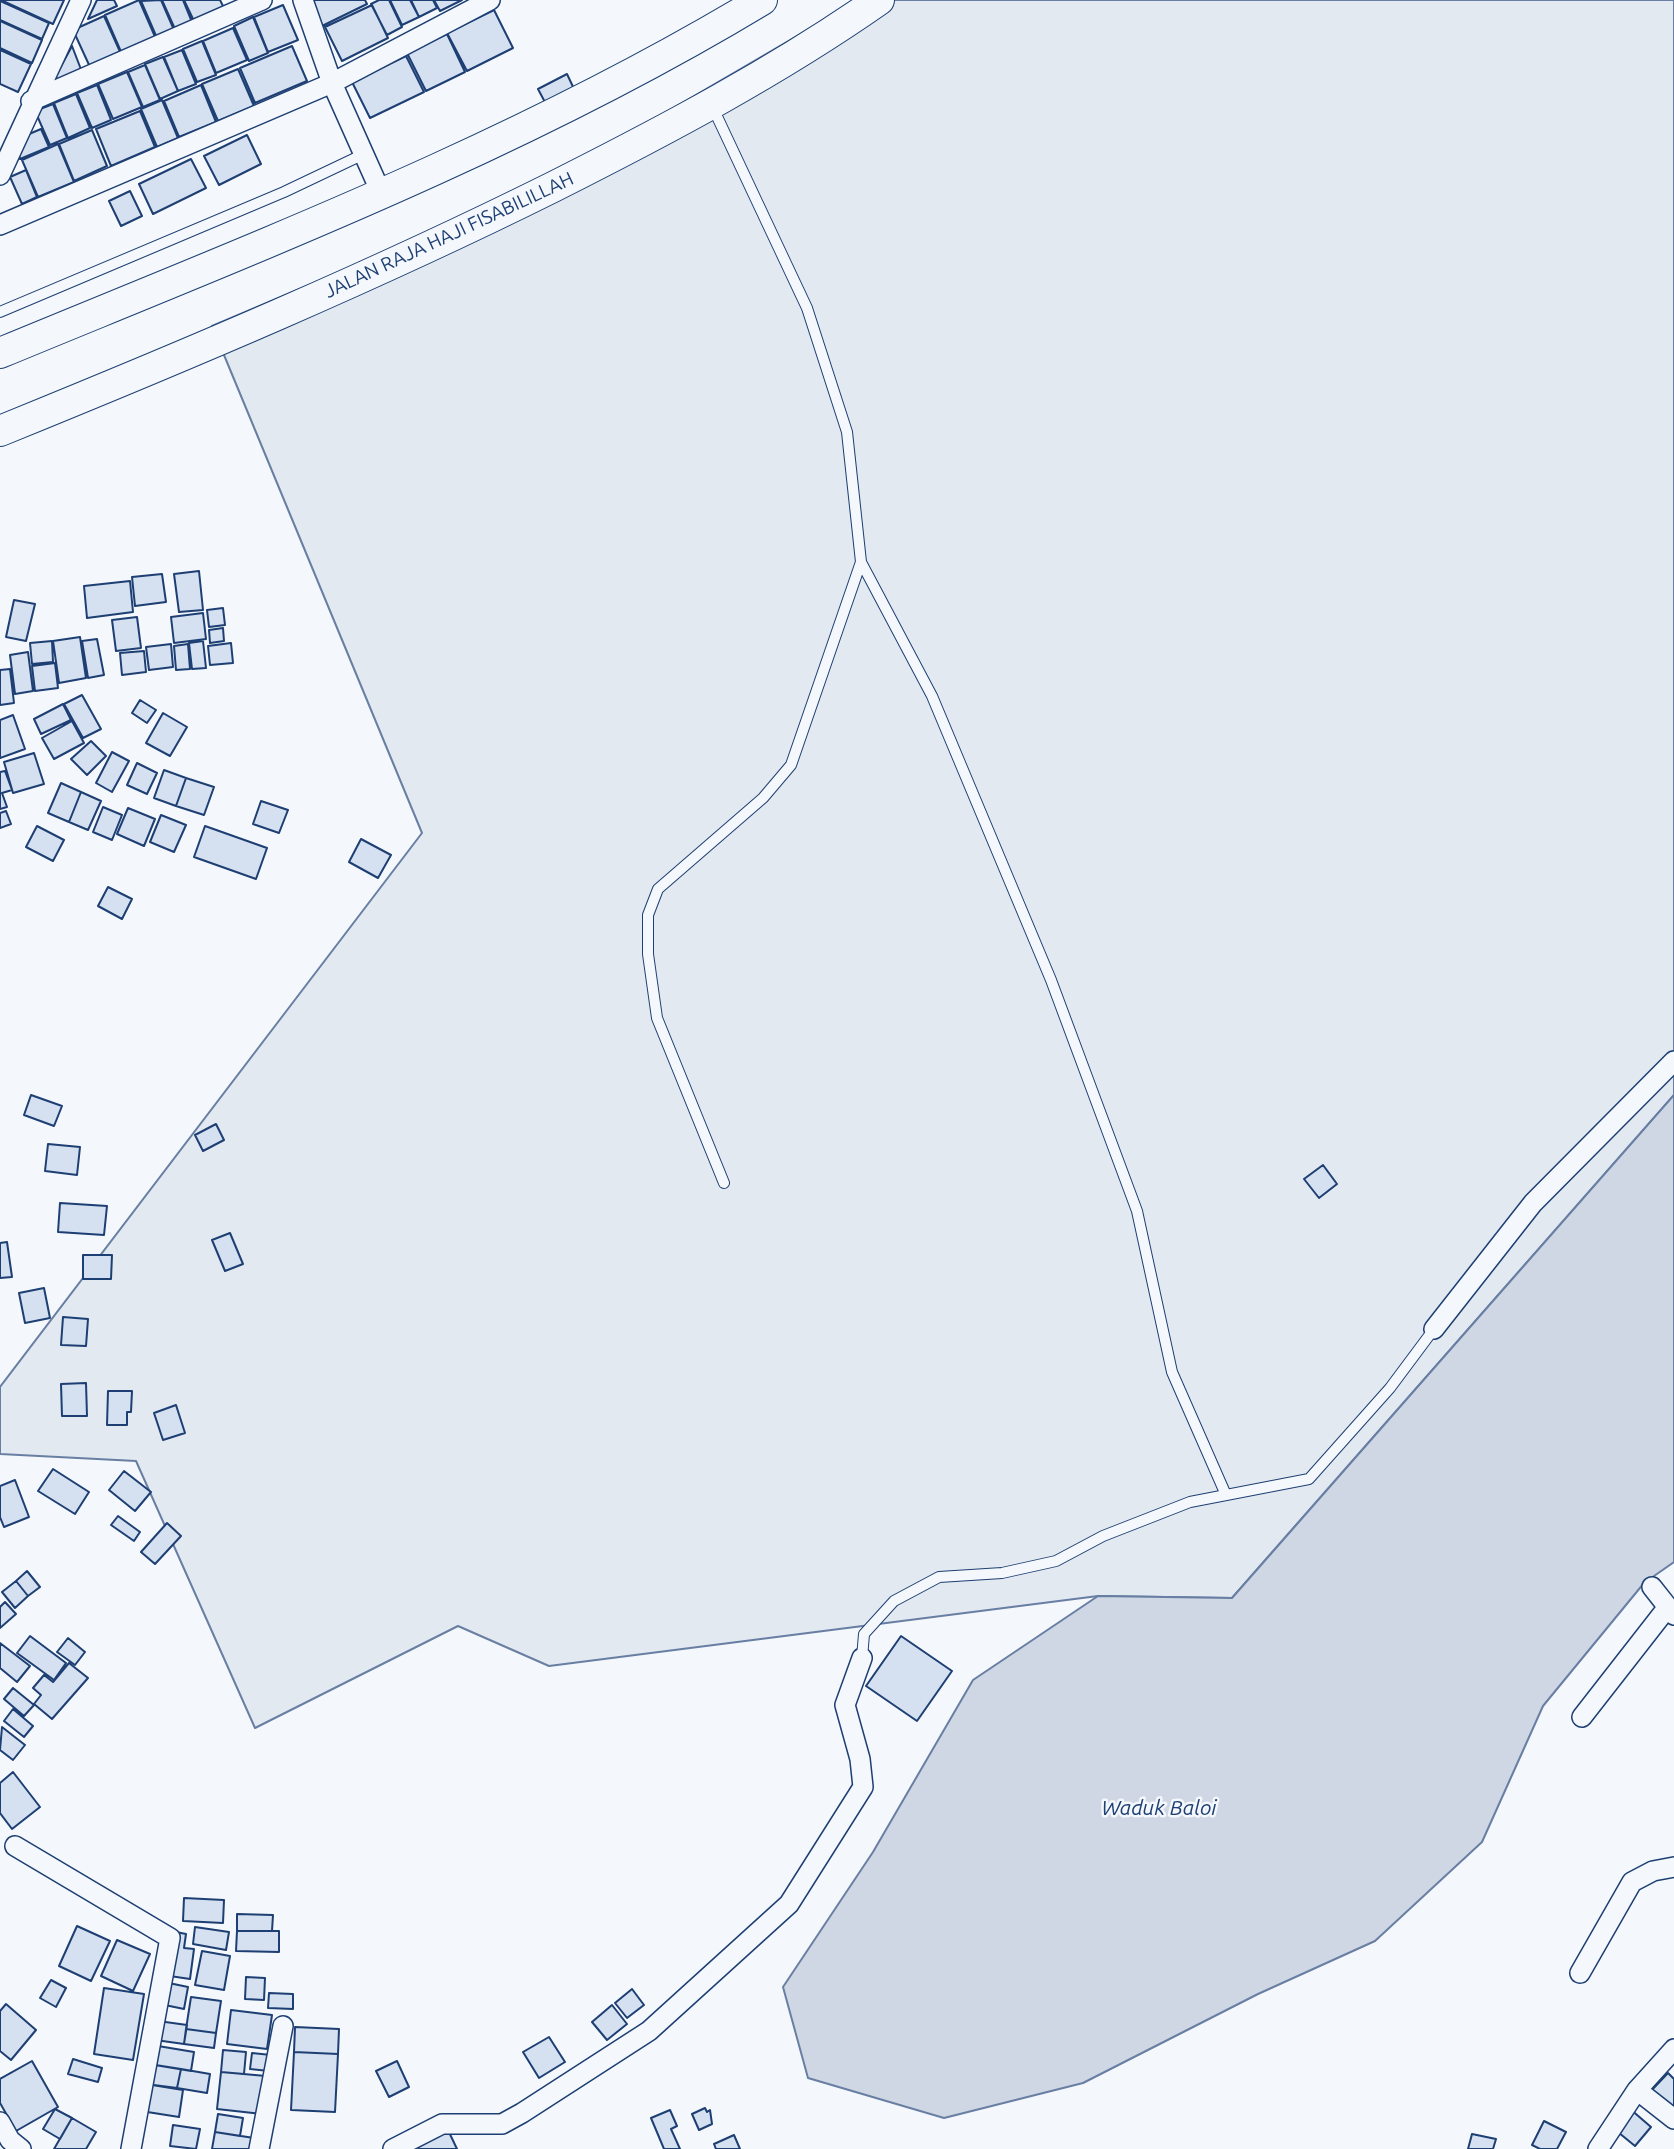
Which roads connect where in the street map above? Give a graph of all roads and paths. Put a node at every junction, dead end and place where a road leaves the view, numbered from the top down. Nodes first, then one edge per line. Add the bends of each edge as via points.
1 (81, 0) edge
2 (262, 0) edge
3 (303, 0) edge
4 (491, 0) edge
5 (762, 0) edge
6 (879, 0) edge
7 (332, 83) junction
8 (31, 101) junction
9 (712, 105) junction
10 (364, 154) junction
11 (0, 175) edge
12 (382, 195) junction
13 (0, 225) edge
14 (0, 312) edge
15 (0, 353) edge
16 (0, 431) edge
17 (861, 562) junction
18 (1674, 1061) edge
19 (724, 1183) dead end
20 (1434, 1329) joint
21 (1226, 1495) junction
22 (1652, 1587) dead end
23 (1671, 1611) edge
24 (862, 1658) joint
25 (1583, 1717) dead end
26 (15, 1846) dead end
27 (1674, 1867) edge
28 (1580, 1973) dead end
29 (283, 2026) dead end
30 (1674, 2049) edge
31 (1637, 2090) junction
32 (1674, 2119) edge
33 (0, 2123) edge
34 (21, 2149) edge
35 (131, 2149) edge
36 (259, 2149) edge
37 (394, 2149) edge
38 (1598, 2149) edge

1 - 8 street
2 - 8 street
3 - 7 street
4 - 7 street
5 - 12 main road via 603,91
6 - 9 main road, JALAN RAJA HAJI FISABILILLAH
7 - 10 street
7 - 13 street
8 - 11 street
9 - 16 main road, JALAN RAJA HAJI FISABILILLAH via 390,265 216,343
9 - 17 lane via 807,308 847,432
10 - 12 street
10 - 14 lane
12 - 15 main road
17 - 19 lane via 791,765 763,799 658,889 648,915 657,1018
17 - 21 lane via 932,696 1051,980 1137,1211 1172,1372
18 - 20 street via 1532,1203
20 - 21 lane via 1390,1388 1309,1479
21 - 24 lane via 1190,1502 1103,1535 1056,1561 1002,1573 939,1577 894,1601 864,1634
22 - 23 street
23 - 25 street
24 - 37 street via 845,1705 863,1787 789,1904 649,2032 522,2113 502,2124 442,2124
26 - 35 street via 170,1938
27 - 28 street via 1632,1882
29 - 36 street
30 - 31 street
31 - 32 street
31 - 38 street
33 - 34 street

